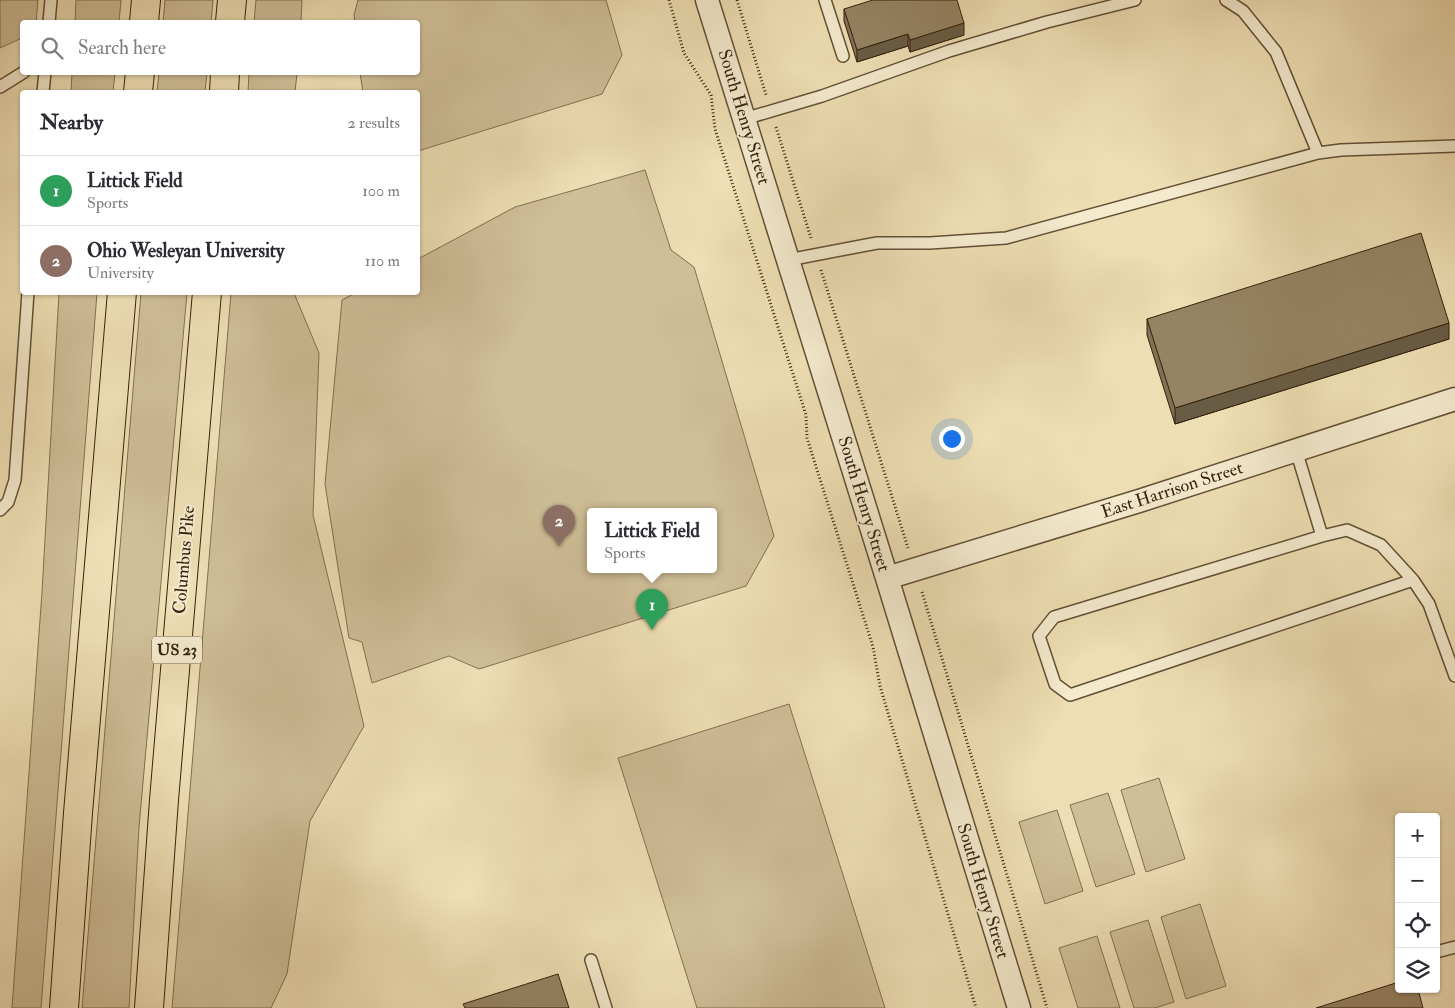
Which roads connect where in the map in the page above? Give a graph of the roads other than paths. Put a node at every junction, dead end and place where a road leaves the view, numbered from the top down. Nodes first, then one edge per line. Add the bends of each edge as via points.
1 (51, 0) edge
2 (146, 0) edge
3 (232, 0) edge
4 (707, 0) edge
5 (825, 0) edge
6 (1135, 0) edge
7 (1226, 0) edge
8 (49, 20) edge
9 (144, 20) edge
10 (230, 20) edge
11 (843, 56) dead end
12 (20, 74) edge
13 (45, 75) edge
14 (140, 75) edge
15 (226, 75) edge
16 (0, 87) edge
17 (43, 90) edge
18 (138, 90) edge
19 (224, 90) edge
20 (744, 119) junction
21 (1455, 146) edge
22 (1318, 154) junction
23 (788, 260) junction
24 (28, 295) edge
25 (122, 295) edge
26 (207, 295) edge
27 (1455, 399) edge
28 (1296, 450) junction
29 (0, 510) edge
30 (1322, 536) junction
31 (887, 578) junction
32 (1413, 580) junction
33 (1455, 676) edge
34 (1455, 947) edge
35 (1440, 951) edge
36 (591, 960) dead end
37 (64, 1008) edge
38 (149, 1008) edge
39 (606, 1008) edge
40 (1019, 1008) edge

1 - 8 lane
2 - 9 highway
3 - 10 highway
4 - 20 street, South Henry Street
5 - 11 lane
6 - 20 lane via 949,51 822,96
7 - 22 lane via 1243,11 1276,52
12 - 16 lane
13 - 17 lane
14 - 18 highway
15 - 19 highway
20 - 23 street, South Henry Street
21 - 22 lane via 1340,150
22 - 23 lane via 1006,238 877,243
23 - 31 street, South Henry Street
24 - 29 lane via 15,480 8,502
25 - 37 highway
26 - 38 highway, Columbus Pike / US 23
27 - 28 street, East Harrison Street
28 - 30 lane
28 - 31 street, East Harrison Street
30 - 32 lane via 1347,530 1381,545
30 - 32 lane via 1054,617 1039,636 1055,684 1070,695
31 - 40 street, South Henry Street
32 - 33 lane via 1429,604
34 - 35 lane
36 - 39 lane

